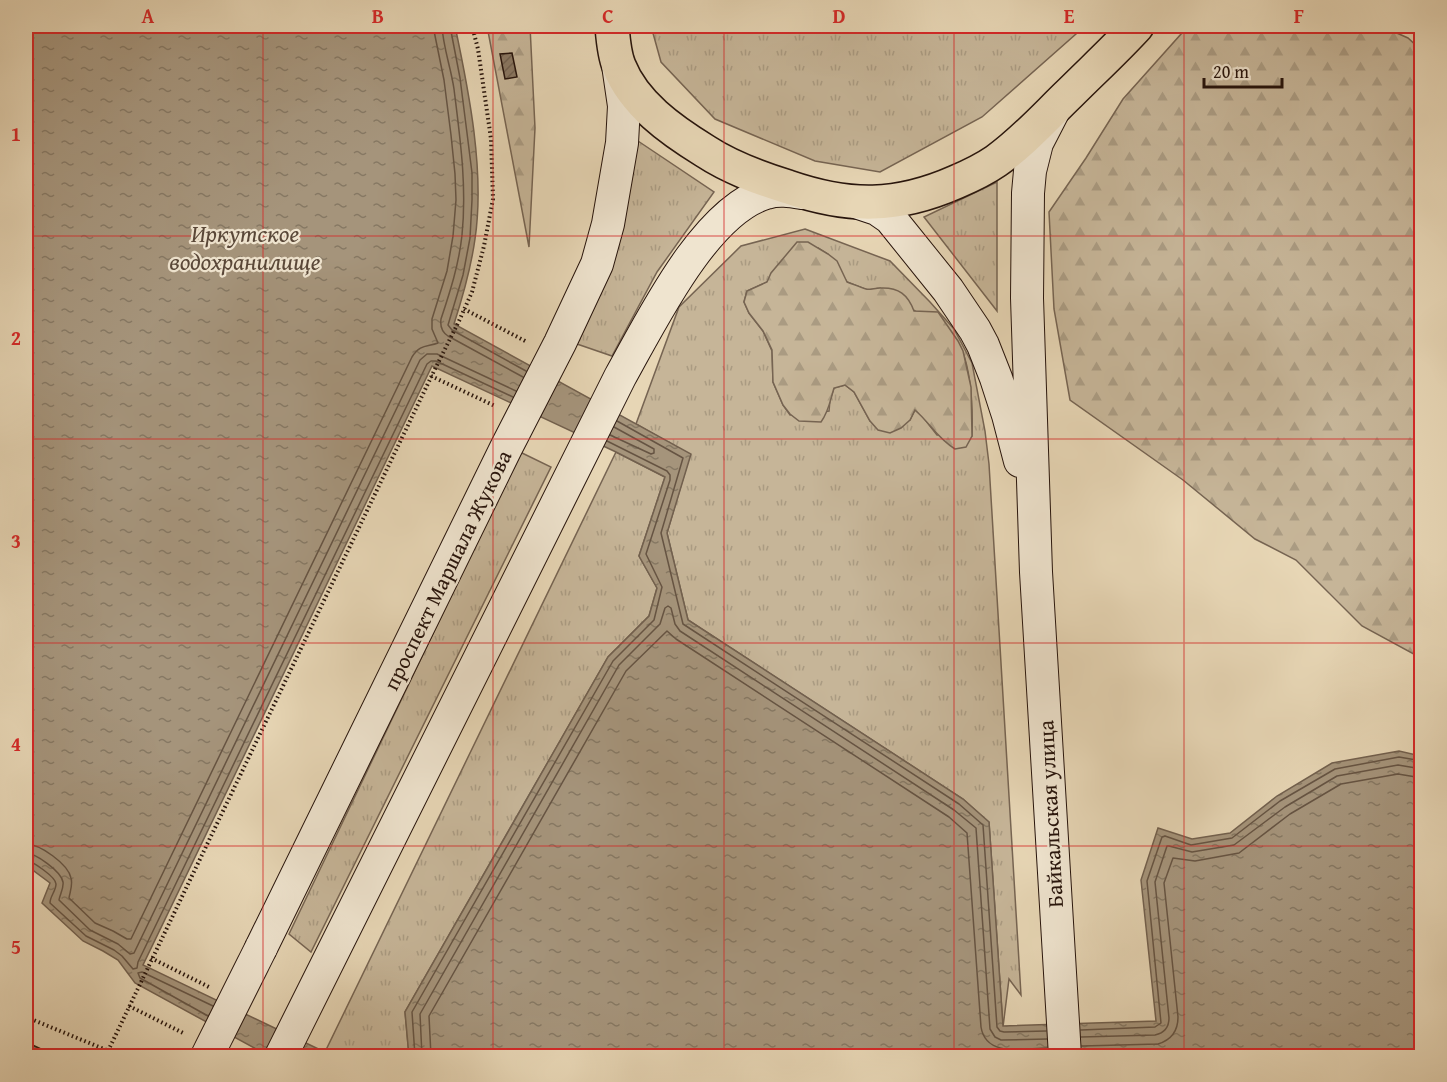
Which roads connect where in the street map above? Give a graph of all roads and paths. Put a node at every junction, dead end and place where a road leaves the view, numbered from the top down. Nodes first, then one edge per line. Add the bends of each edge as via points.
1 (472, 26) edge
2 (612, 26) edge
3 (1137, 26) edge
4 (618, 65) junction
5 (1056, 107) junction
6 (809, 194) junction
7 (856, 202) junction
8 (464, 309) junction
9 (527, 342) dead end
10 (432, 373) junction
11 (496, 406) dead end
12 (1036, 572) junction
13 (150, 961) junction
14 (217, 991) dead end
15 (129, 1006) junction
16 (26, 1017) edge
17 (198, 1046) edge
18 (108, 1051) junction
19 (121, 1056) edge
20 (281, 1056) edge
21 (1065, 1056) edge

1 - 8 path via 491,139 493,199 472,292
2 - 4 main road
3 - 5 main road
4 - 6 main road via 641,101 716,159
4 - 17 main road, проспект Маршала Жукова, bridge via 624,131 597,264 261,948
5 - 7 main road via 1007,152 978,172 908,198
5 - 12 main road via 1035,149 1028,193 1027,298
6 - 7 main road
6 - 20 main road via 766,193 742,204 705,238 663,299 570,476
7 - 12 main road via 890,218 948,290 983,345 1020,459
8 - 9 path
8 - 10 path
10 - 11 path
10 - 13 path
12 - 21 main road, Байкальская улица
13 - 14 path
13 - 15 path
15 - 17 path
15 - 18 path
16 - 18 path
18 - 19 path

